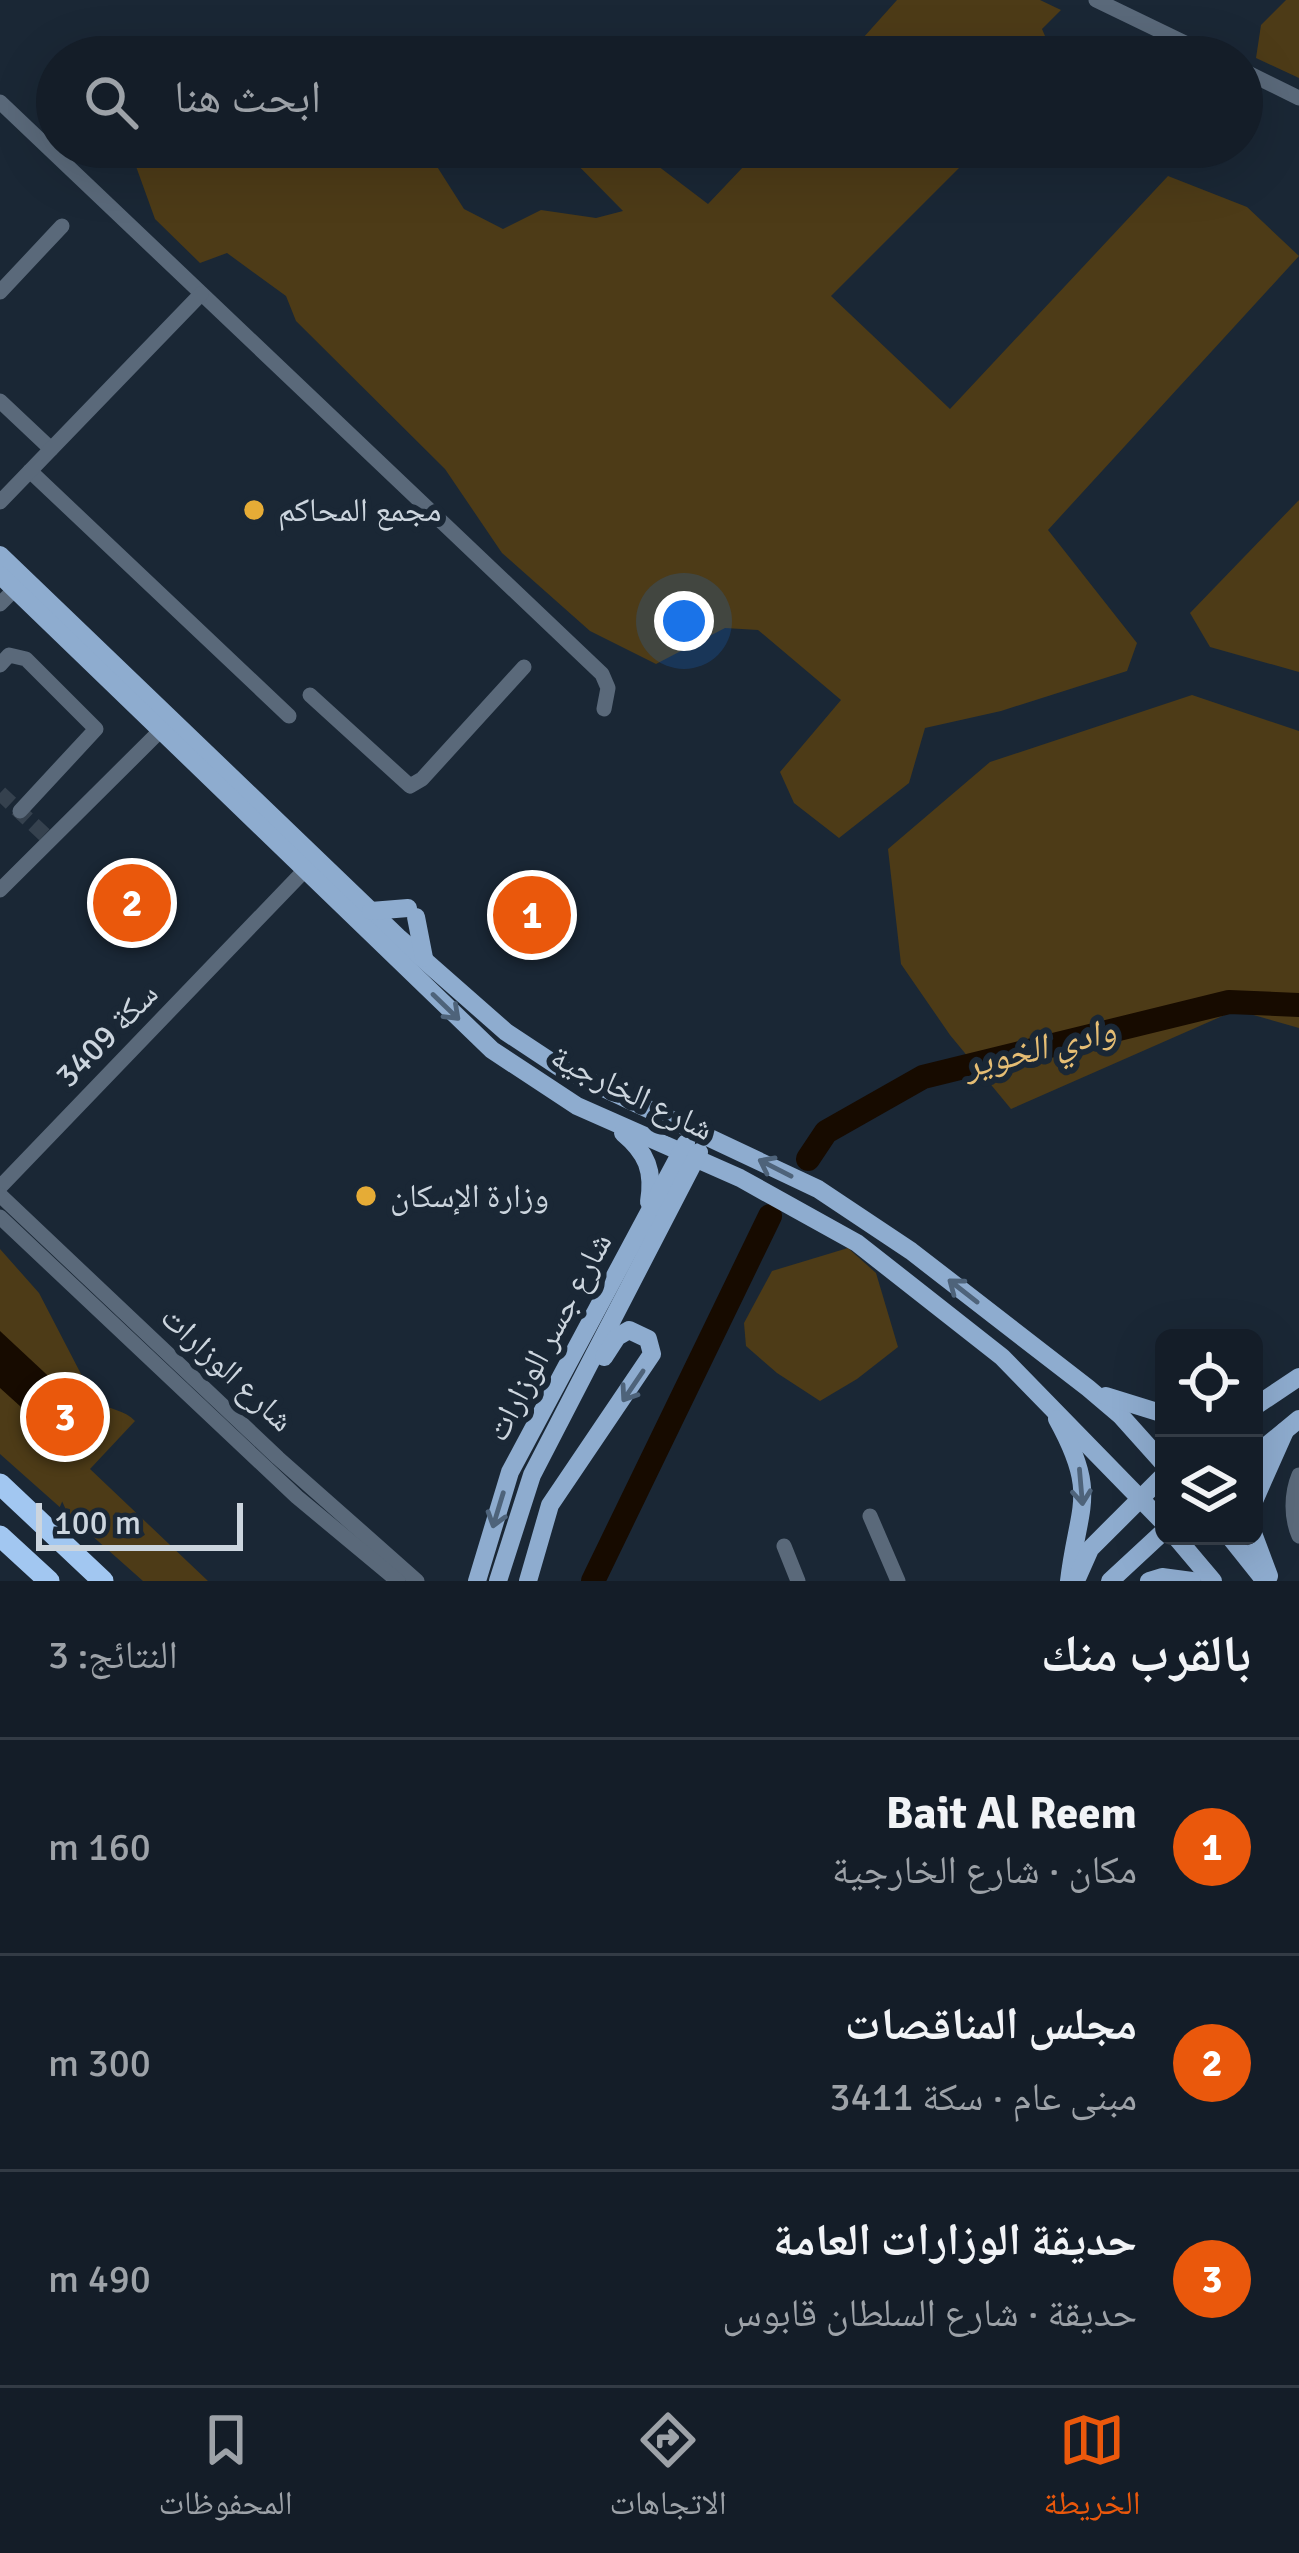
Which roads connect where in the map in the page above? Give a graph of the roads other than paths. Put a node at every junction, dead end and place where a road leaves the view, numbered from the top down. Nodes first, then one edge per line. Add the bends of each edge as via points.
1 (1096, 0) edge
2 (1171, 36) edge
3 (1263, 80) edge
4 (1299, 98) edge
5 (0, 102) edge
6 (36, 136) edge
7 (69, 168) edge
8 (62, 226) dead end
9 (0, 292) edge
10 (201, 294) junction
11 (0, 400) edge
12 (51, 449) junction
13 (30, 472) junction
14 (0, 502) edge
15 (0, 555) edge
16 (0, 565) edge
17 (8, 582) edge
18 (0, 604) edge
19 (66, 618) junction
20 (0, 664) edge
21 (524, 667) dead end
22 (130, 678) junction
23 (310, 694) dead end
24 (604, 709) dead end
25 (289, 716) dead end
26 (162, 729) junction
27 (213, 758) junction
28 (20, 811) dead end
29 (285, 828) junction
30 (304, 871) junction
31 (347, 888) junction
32 (0, 890) edge
33 (371, 911) junction
34 (388, 939) junction
35 (425, 962) junction
36 (577, 1106) junction
37 (700, 1131) junction
38 (688, 1156) junction
39 (740, 1178) junction
40 (0, 1191) edge
41 (0, 1217) edge
42 (653, 1223) junction
43 (994, 1316) junction
44 (976, 1337) junction
45 (1299, 1377) edge
46 (1088, 1388) junction
47 (1047, 1399) junction
48 (1263, 1401) edge
49 (1155, 1412) edge
50 (1292, 1425) edge
51 (554, 1430) junction
52 (1263, 1449) edge
53 (1155, 1454) edge
54 (1299, 1475) edge
55 (1155, 1482) edge
56 (1263, 1483) edge
57 (0, 1484) edge
58 (1140, 1495) junction
59 (1155, 1515) edge
60 (870, 1516) dead end
61 (0, 1536) edge
62 (1155, 1536) edge
63 (1299, 1536) edge
64 (1183, 1545) edge
65 (1236, 1545) edge
66 (1257, 1545) edge
67 (784, 1546) dead end
68 (49, 1581) edge
69 (103, 1581) edge
70 (398, 1581) edge
71 (417, 1581) edge
72 (477, 1581) edge
73 (498, 1581) edge
74 (528, 1581) edge
75 (798, 1581) edge
76 (898, 1581) edge
77 (1073, 1581) edge
78 (1110, 1581) edge
79 (1149, 1581) edge
80 (1192, 1581) edge
81 (1213, 1581) edge
82 (1267, 1581) edge

1 - 2 street
3 - 4 street
5 - 6 street
7 - 10 street
8 - 9 street
10 - 12 street
10 - 24 street via 602,674
11 - 12 street
12 - 13 street
13 - 14 street
13 - 25 street
15 - 19 main road, شارع الخارجية
16 - 17 main road via 14,579
17 - 18 street
17 - 19 main road
17 - 26 main road, شارع الخارجية
19 - 22 main road, شارع الخارجية
20 - 28 street via 9,655 26,658 96,728
21 - 23 street via 410,786
22 - 26 main road
22 - 27 main road, شارع الخارجية
26 - 27 main road
26 - 30 main road, شارع الخارجية
26 - 32 street
27 - 29 main road, شارع الخارجية
29 - 30 main road
29 - 31 main road, شارع الخارجية
30 - 31 main road
30 - 34 main road, شارع الخارجية
30 - 40 street, سكة 3409
31 - 33 main road, شارع الخارجية
33 - 34 main road, شارع الخارجية
33 - 35 main road via 412,913
34 - 35 main road, شارع الخارجية
34 -> 36 main road, شارع الخارجية via 492,1050
35 - 37 main road, شارع الخارجية via 559,1067
36 - 38 main road, شارع الخارجية
36 - 42 main road via 643,1152
37 - 38 main road, شارع جسر الوزارات
43 -> 37 main road, شارع الخارجية via 818,1190
38 - 39 main road, شارع الخارجية
38 - 42 main road, شارع جسر الوزارات
39 - 42 main road via 696,1185
39 - 44 main road, شارع الخارجية via 857,1244
40 - 71 street, شارع الوزارات
41 - 70 street, شارع الوزارات via 297,1497
42 - 51 main road, شارع جسر الوزارات
42 -> 72 main road, شارع جسر الوزارات via 510,1472
43 - 44 main road
43 - 46 main road, شارع الخارجية
44 - 47 main road, شارع الخارجية
45 - 48 main road
46 - 49 main road
46 - 53 main road, شارع الخارجية
47 - 58 main road, شارع الخارجية
47 -> 77 main road via 1083,1480
50 - 52 main road
50 - 56 main road
51 - 73 main road, شارع جسر الوزارات
51 -> 74 main road via 616,1337 628,1330 648,1339 647,1365 550,1505
54 - 63 street
55 - 58 main road
57 - 69 highway
58 - 59 main road, شارع الخارجية
58 - 77 main road
60 - 76 street
61 - 68 highway
62 - 78 main road
64 - 81 main road
65 - 82 main road
66 - 82 main road
67 - 75 street
79 - 80 main road

